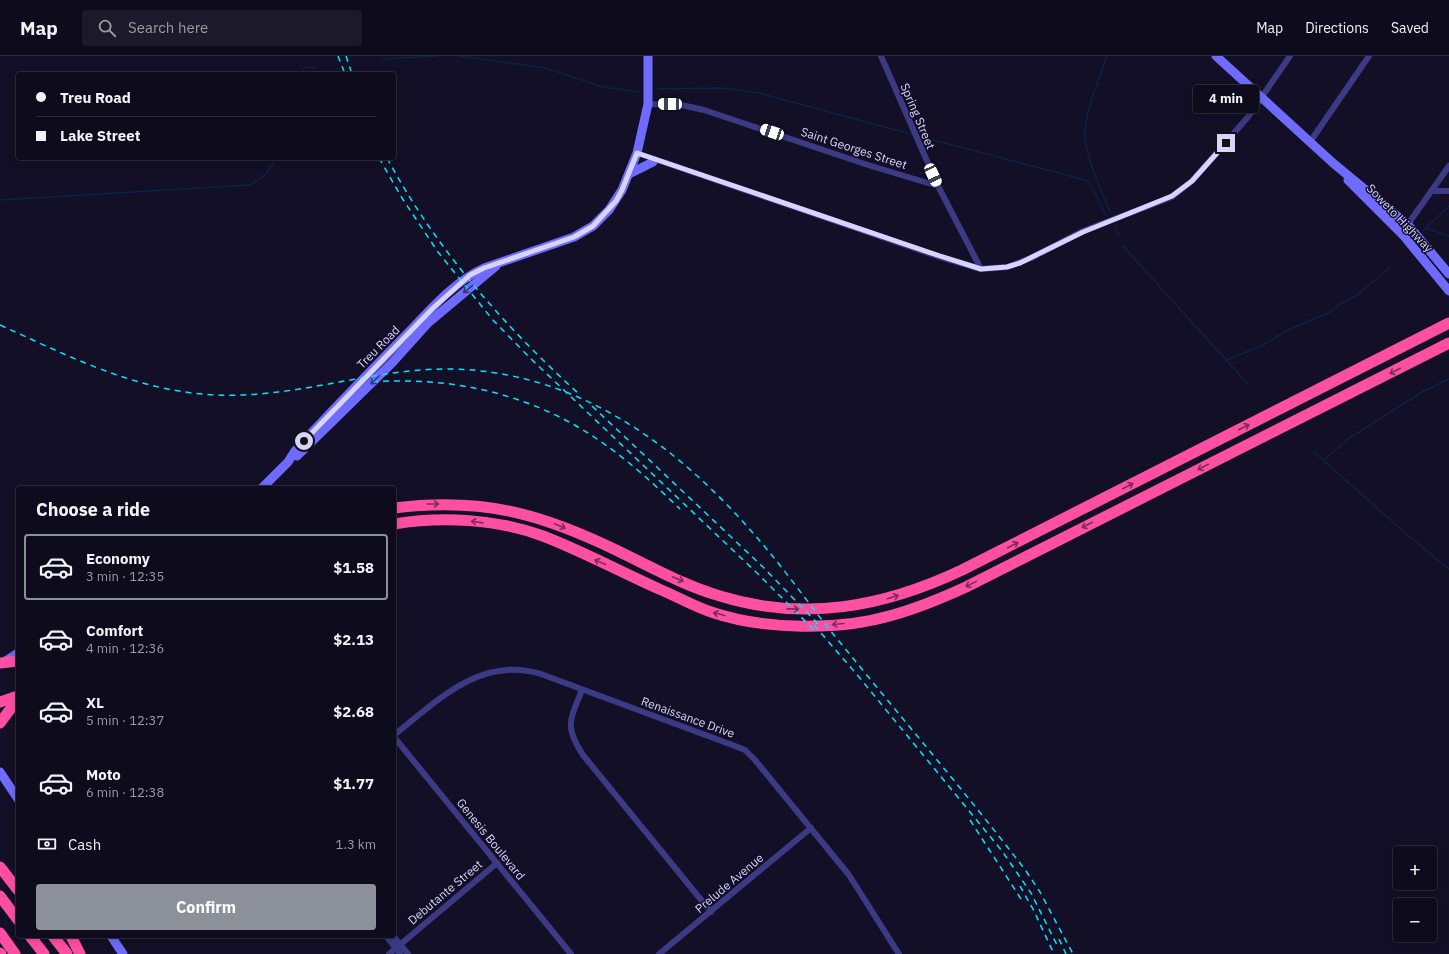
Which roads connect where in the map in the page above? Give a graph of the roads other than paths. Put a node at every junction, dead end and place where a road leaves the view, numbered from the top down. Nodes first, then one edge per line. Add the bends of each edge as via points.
1 (648, 56) edge
2 (881, 56) edge
3 (1216, 56) edge
4 (1290, 56) edge
5 (1369, 56) edge
6 (1262, 98) junction
7 (648, 100) junction
8 (1310, 142) junction
9 (636, 155) junction
10 (653, 162) junction
11 (1333, 163) junction
12 (1449, 166) edge
13 (688, 171) junction
14 (629, 174) junction
15 (938, 186) junction
16 (1431, 191) junction
17 (1449, 192) edge
18 (1408, 225) junction
19 (1401, 233) junction
20 (981, 269) junction
21 (1449, 274) edge
22 (1449, 291) edge
23 (1449, 323) edge
24 (1449, 344) edge
25 (264, 486) edge
26 (396, 508) edge
27 (396, 524) edge
28 (16, 654) edge
29 (16, 662) edge
30 (0, 665) edge
31 (582, 690) junction
32 (16, 697) edge
33 (0, 702) edge
34 (16, 702) edge
35 (3, 718) edge
36 (396, 734) edge
37 (396, 738) edge
38 (0, 772) edge
39 (16, 796) edge
40 (811, 828) junction
41 (497, 863) junction
42 (0, 867) edge
43 (16, 887) edge
44 (0, 896) edge
45 (711, 912) junction
46 (16, 917) edge
47 (0, 933) edge
48 (32, 938) edge
49 (55, 938) edge
50 (71, 938) edge
51 (112, 938) edge
52 (389, 938) edge
53 (397, 946) junction
54 (15, 954) edge
55 (44, 954) edge
56 (67, 954) edge
57 (80, 954) edge
58 (123, 954) edge
59 (388, 954) edge
60 (400, 954) edge
61 (408, 954) edge
62 (571, 954) edge
63 (659, 954) edge
64 (899, 954) edge

1 - 7 street, Treu Road
2 - 15 street, Spring Street
3 - 6 street, Soweto Highway
4 - 6 street
5 - 8 street
6 - 8 street, Soweto Highway
6 - 20 street via 1184,187 1165,200 1073,236 1020,263
7 - 9 street, Treu Road
7 - 15 street, Saint Georges Street via 698,108
8 - 11 street, Soweto Highway
9 - 10 street
9 - 13 street
9 - 14 street, Treu Road
10 - 13 street
10 - 14 street
11 - 18 street, Soweto Highway
11 - 19 street, Soweto Highway
12 - 16 street
13 - 20 street
14 - 25 street, Treu Road via 616,201 593,226 574,237 498,264 428,323 308,447 288,462
15 - 20 street, Spring Street
16 - 17 street
16 - 18 street
18 - 19 street
18 - 21 street, Soweto Highway
19 - 22 street, Soweto Highway
26 -> 23 highway via 427,504 464,504 509,510 552,523 719,596 783,609 818,610 856,606 918,589 957,573
24 -> 27 highway via 962,589 924,605 877,619 816,625 757,624 711,612 543,536 506,526 467,521 441,520
28 - 30 street
29 - 30 highway
31 - 36 street, Renaissance Drive via 527,670 496,671 463,683
31 - 40 street, Renaissance Drive via 744,750
31 - 45 street via 570,718 570,731 574,741
32 - 33 highway
34 - 35 highway
37 - 41 street, Genesis Boulevard
38 - 39 street
40 - 45 street, Prelude Avenue
40 - 64 street, Renaissance Drive via 860,890
41 - 53 street, Debutante Street
41 - 62 street, Genesis Boulevard
42 - 43 highway
44 - 46 highway
45 - 63 street, Prelude Avenue
47 - 54 highway
48 - 55 highway
49 - 56 highway
50 - 57 highway
51 - 58 street
52 - 53 street
52 - 59 street
53 - 59 street, Debutante Street
53 - 60 street
53 - 61 street

